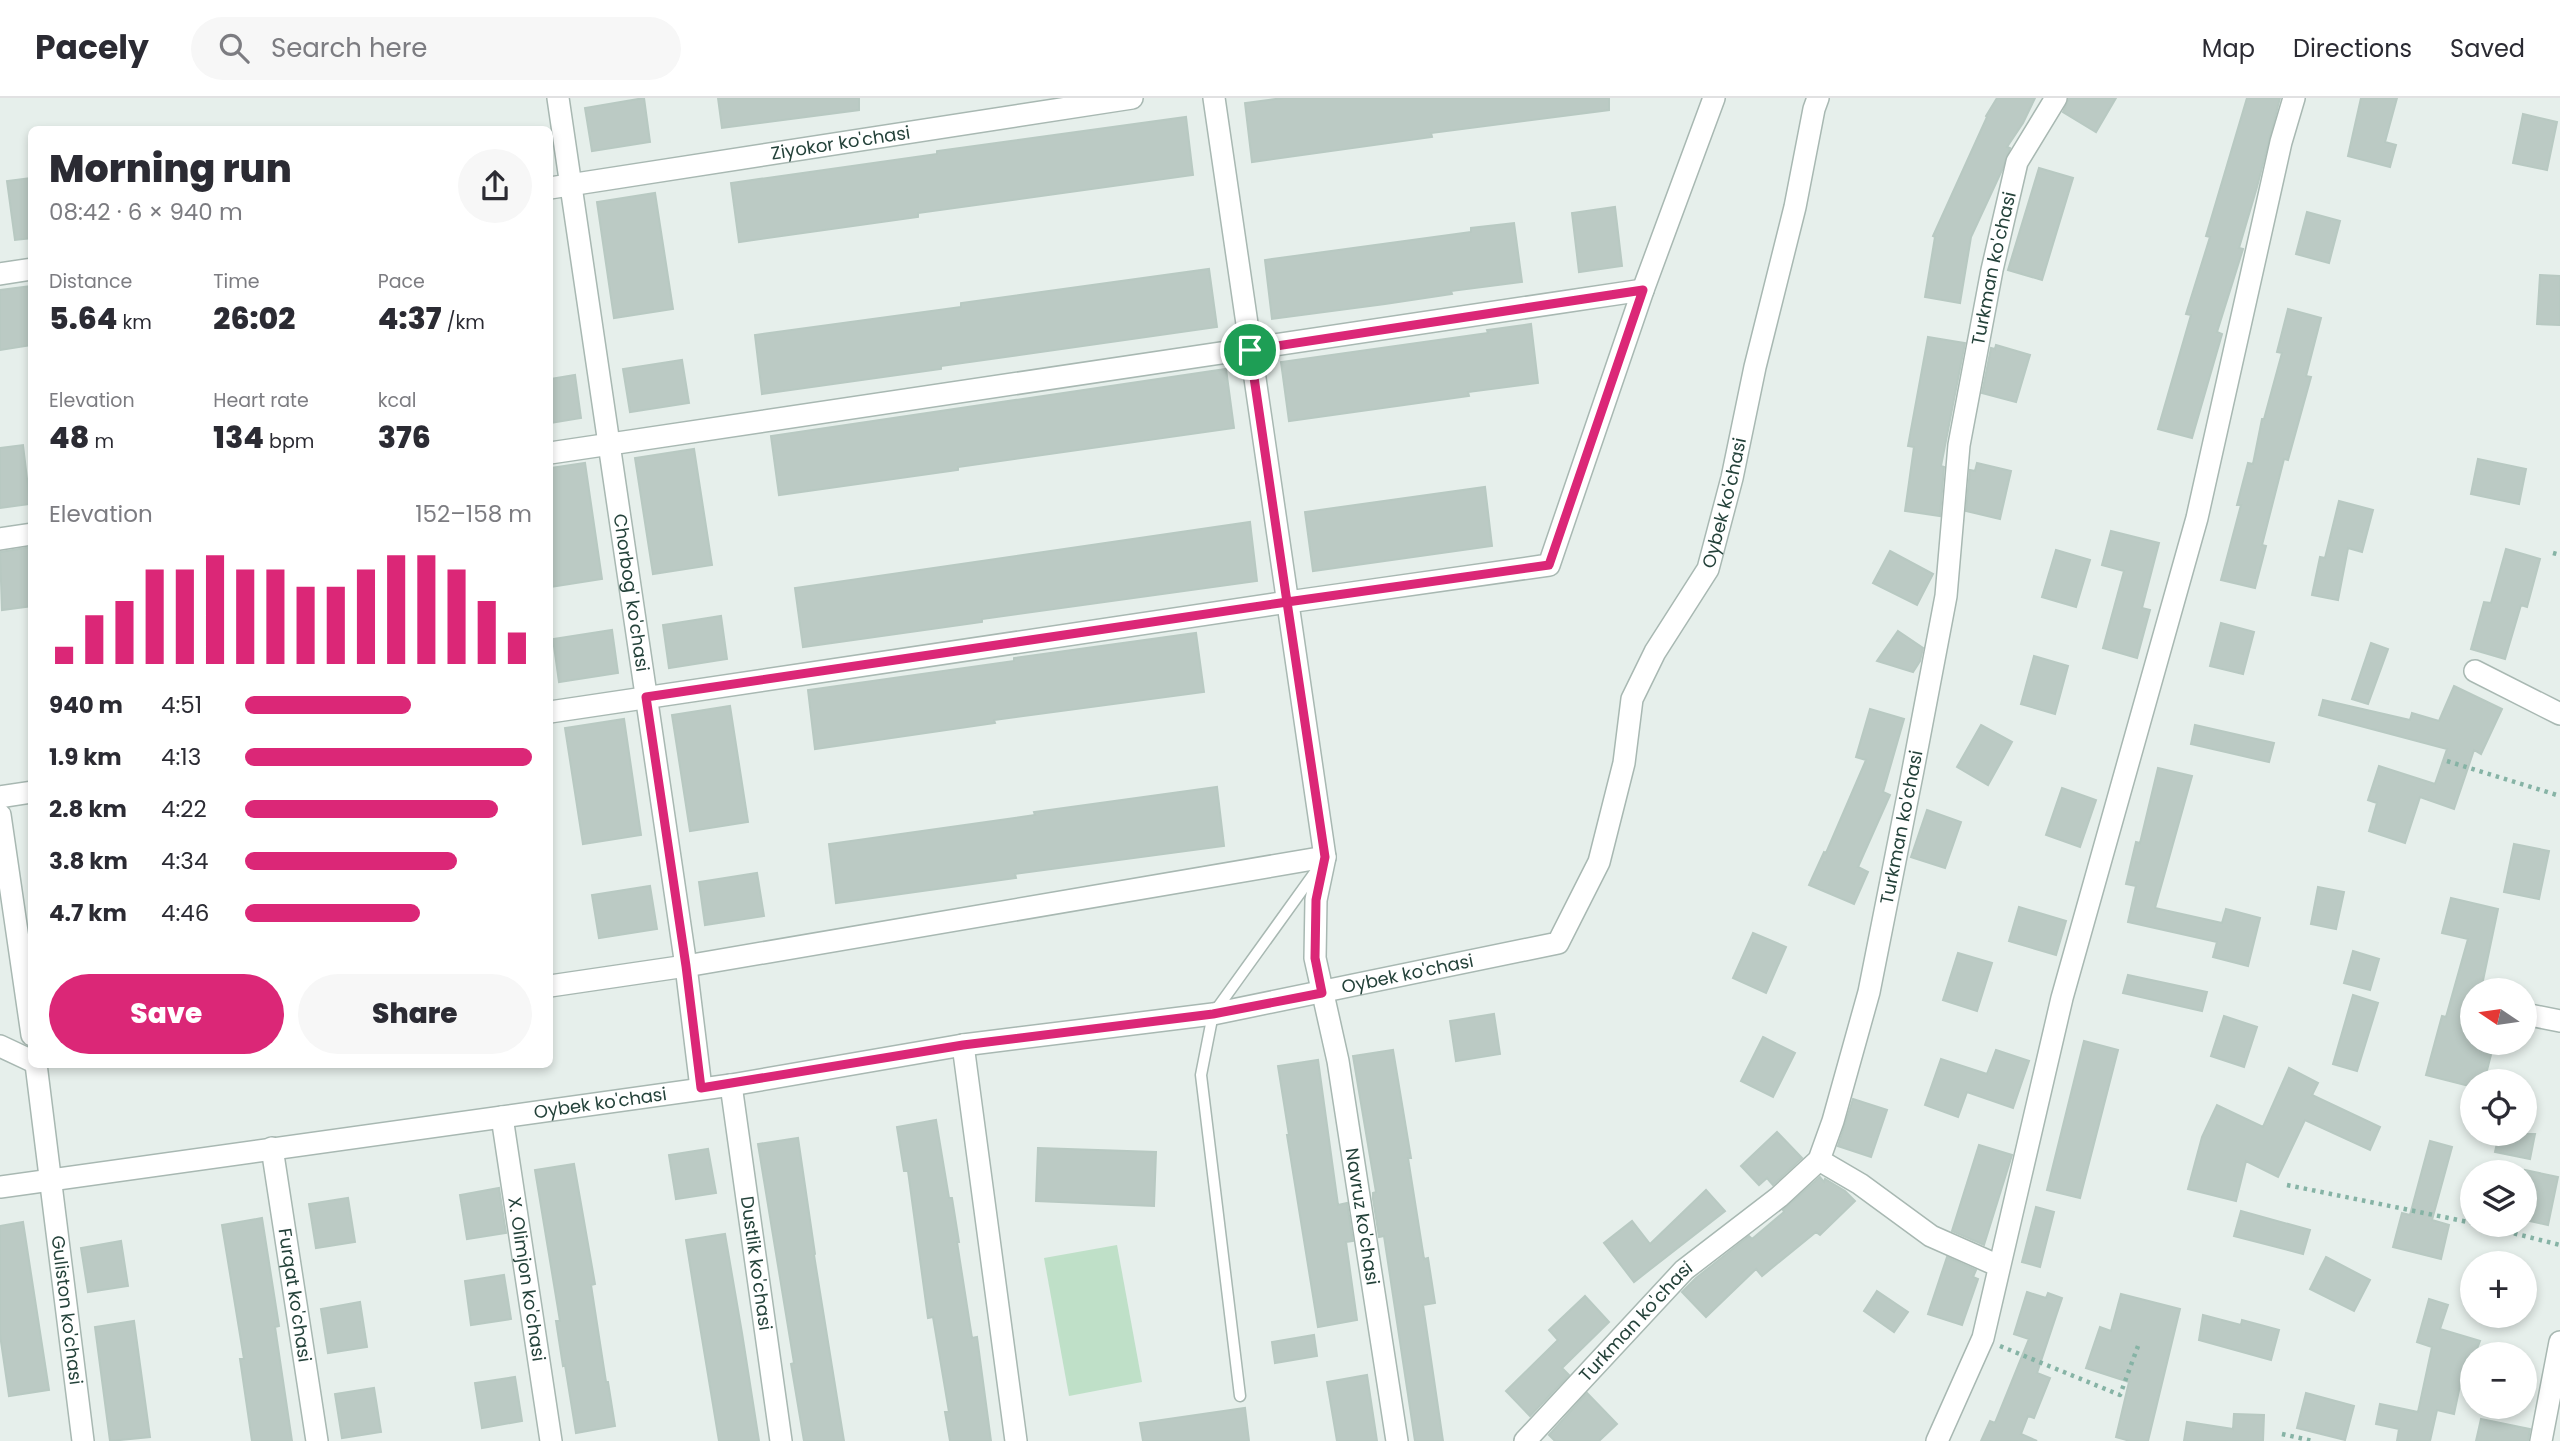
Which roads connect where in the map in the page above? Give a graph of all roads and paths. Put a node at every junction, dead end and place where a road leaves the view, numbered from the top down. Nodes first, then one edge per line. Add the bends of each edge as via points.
1 (558, 98) edge
2 (1132, 98) edge
3 (1214, 98) edge
4 (1714, 98) edge
5 (1818, 98) edge
6 (2056, 98) edge
7 (2294, 98) edge
8 (571, 185) junction
9 (553, 188) edge
10 (28, 270) edge
11 (0, 274) edge
12 (1643, 290) junction
13 (1250, 350) junction
14 (608, 444) junction
15 (553, 453) edge
16 (28, 535) edge
17 (0, 539) edge
18 (2553, 553) dead end
19 (2560, 555) edge
20 (1287, 602) junction
21 (2475, 671) dead end
22 (646, 697) junction
23 (553, 712) edge
24 (2560, 714) edge
25 (2447, 761) dead end
26 (28, 793) edge
27 (2560, 796) edge
28 (0, 797) edge
29 (0, 814) edge
30 (1325, 857) junction
31 (686, 966) junction
32 (553, 986) edge
33 (1322, 993) junction
34 (28, 1007) edge
35 (1213, 1014) junction
36 (2538, 1017) edge
37 (2560, 1021) edge
38 (963, 1045) junction
39 (0, 1046) edge
40 (28, 1059) edge
41 (35, 1068) edge
42 (731, 1085) junction
43 (701, 1088) junction
44 (502, 1117) junction
45 (272, 1147) junction
46 (1819, 1160) junction
47 (48, 1179) junction
48 (2287, 1185) dead end
49 (0, 1187) edge
50 (2460, 1220) edge
51 (2528, 1237) edge
52 (2560, 1245) edge
53 (1999, 1266) junction
54 (1983, 1339) junction
55 (2560, 1342) edge
56 (2138, 1346) dead end
57 (1240, 1396) dead end
58 (2282, 1434) dead end
59 (83, 1441) edge
60 (317, 1441) edge
61 (551, 1441) edge
62 (781, 1441) edge
63 (1016, 1441) edge
64 (1397, 1441) edge
65 (1525, 1441) edge
66 (1937, 1441) edge
67 (2313, 1441) edge
68 (2541, 1441) edge

1 - 8 street, Chorbog' ko'chasi
2 - 8 street, Ziyokor ko'chasi
3 - 13 street
4 - 12 street
5 - 33 street, Oybek ko'chasi via 1708,569 1655,652 1632,699 1624,763 1599,862 1558,943
6 - 46 street, Turkman ko'chasi via 2017,162 1995,257 1959,445 1946,596 1910,783 1869,992
7 - 53 street via 2197,517 2062,998
8 - 9 street, Ziyokor ko'chasi
8 - 14 street, Chorbog' ko'chasi
10 - 11 street
12 - 13 street
12 - 20 street via 1549,565
13 - 14 street
13 - 20 street
14 - 15 street
14 - 22 street, Chorbog' ko'chasi
16 - 17 street
18 - 19 path
20 - 22 street
20 - 30 street
21 - 24 street
22 - 23 street
22 - 31 street, Chorbog' ko'chasi
25 - 27 path
26 - 28 street
29 - 34 street
30 - 31 street
30 - 33 street, Navruz ko'chasi via 1316,900 1315,958
30 - 35 lane
31 - 32 street
31 - 43 street, Chorbog' ko'chasi
33 - 35 street, Oybek ko'chasi
33 - 64 street, Navruz ko'chasi via 1338,1061
35 - 38 street, Oybek ko'chasi
35 - 57 lane via 1201,1075
36 - 37 street
38 - 42 street, Oybek ko'chasi
38 - 63 street
39 - 40 street
41 - 47 street, Guliston ko'chasi
42 - 43 street, Oybek ko'chasi
42 - 62 street, Dustlik ko'chasi
43 - 44 street, Oybek ko'chasi
44 - 45 street, Oybek ko'chasi
44 - 61 street, X. Olimjon ko'chasi
45 - 47 street, Oybek ko'chasi
45 - 60 street, Furqat ko'chasi
46 - 53 street via 1931,1236
46 - 65 street, Turkman ko'chasi via 1684,1270
47 - 49 street, Oybek ko'chasi
47 - 59 street, Guliston ko'chasi
48 - 50 path
51 - 52 path
53 - 54 street
54 - 56 path via 2120,1395
54 - 66 street
55 - 68 street
58 - 67 path

